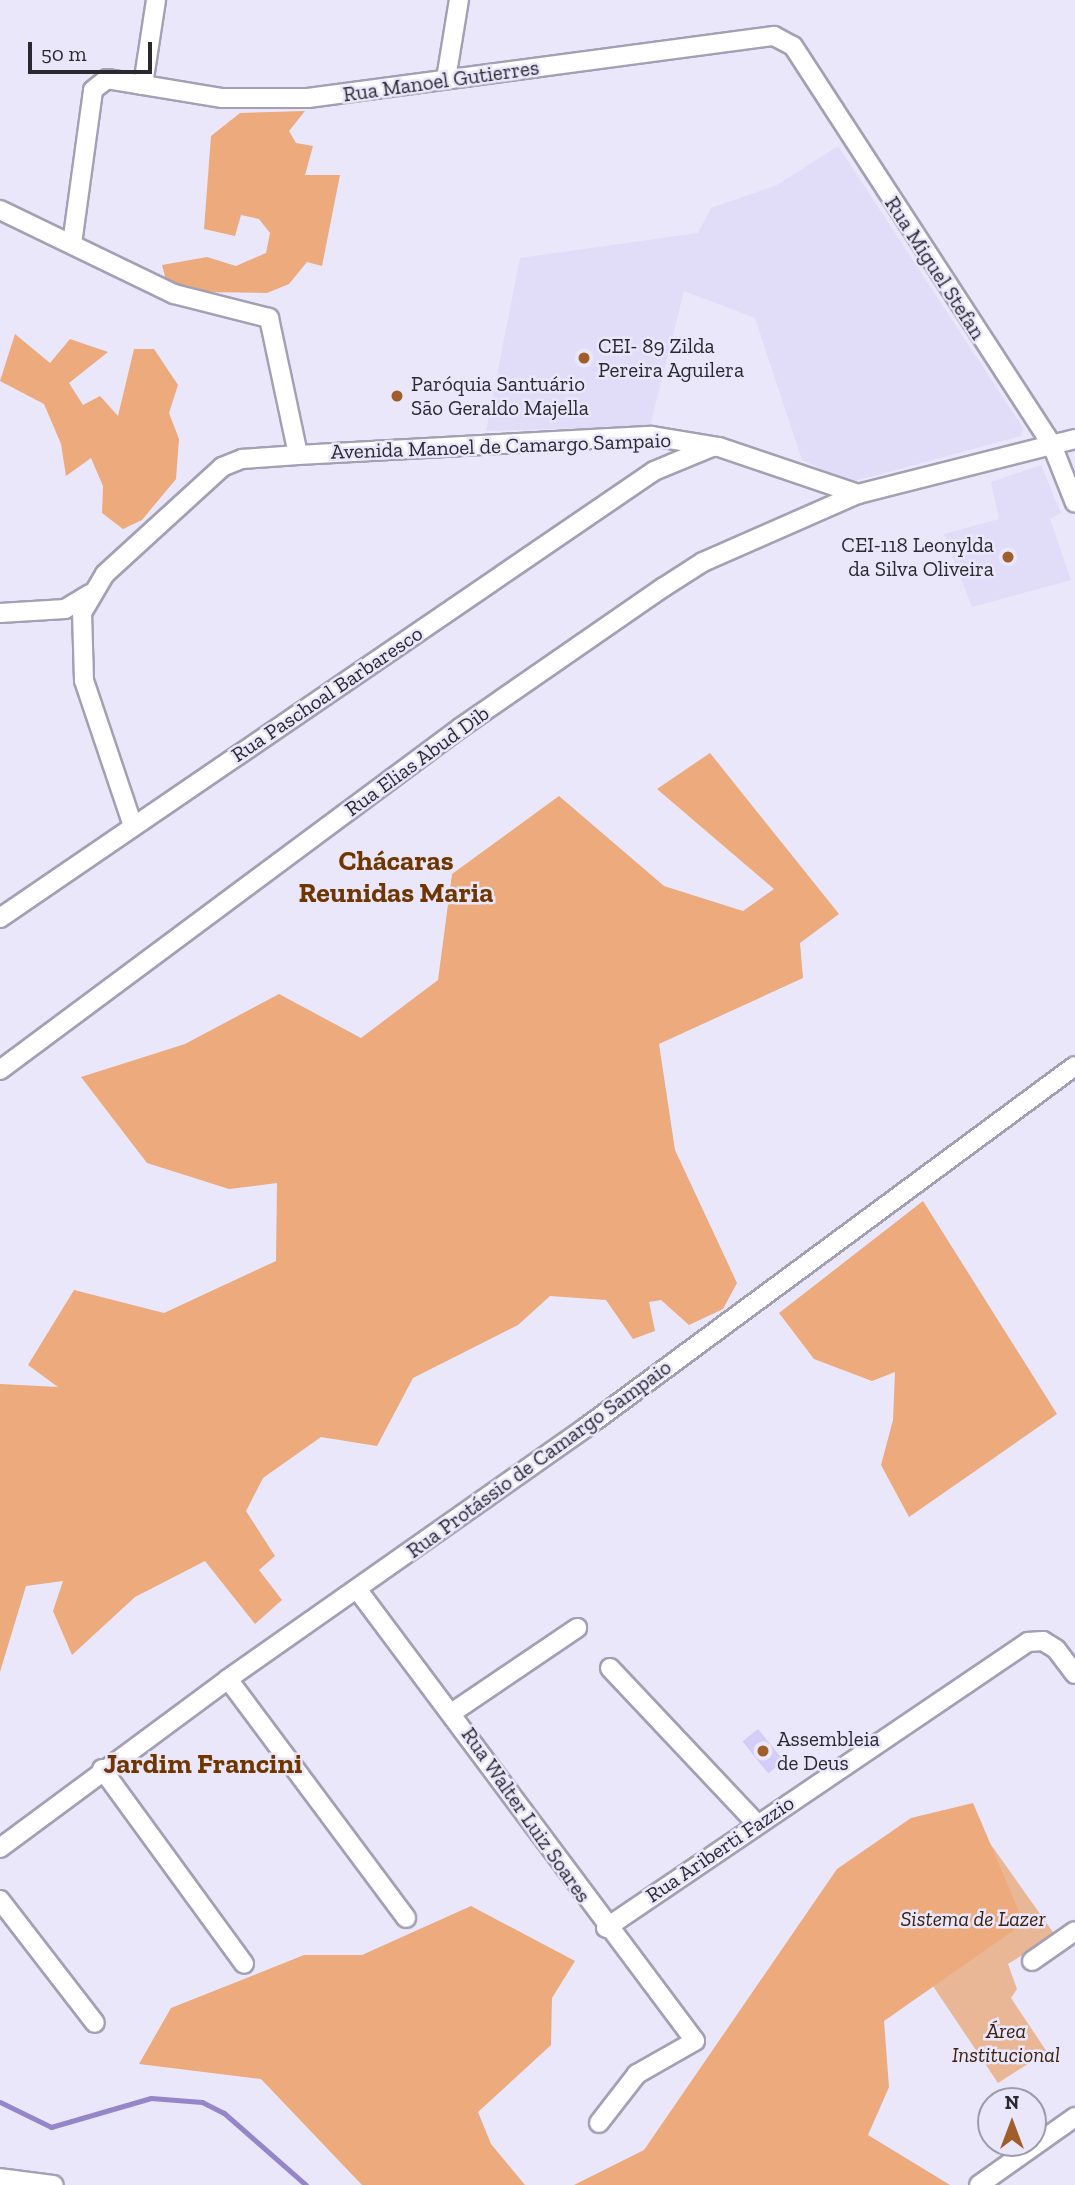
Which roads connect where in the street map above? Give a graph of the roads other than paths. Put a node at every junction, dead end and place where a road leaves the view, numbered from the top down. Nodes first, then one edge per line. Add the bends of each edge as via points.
1 (156, 0) edge
2 (459, 0) edge
3 (784, 40) joint
4 (446, 79) junction
5 (143, 85) junction
6 (0, 210) edge
7 (72, 244) junction
8 (651, 436) junction
9 (1075, 439) edge
10 (1052, 445) junction
11 (719, 447) junction
12 (298, 455) junction
13 (654, 471) junction
14 (858, 494) junction
15 (1075, 503) edge
16 (90, 594) junction
17 (42, 612) junction
18 (0, 613) edge
19 (82, 620) junction
20 (133, 826) junction
21 (0, 918) edge
22 (1075, 1066) edge
23 (0, 1070) edge
24 (357, 1589) junction
25 (577, 1628) dead end
26 (610, 1668) dead end
27 (1075, 1674) edge
28 (228, 1679) junction
29 (453, 1712) junction
30 (102, 1769) junction
31 (757, 1824) junction
32 (0, 1848) edge
33 (0, 1899) edge
34 (405, 1918) dead end
35 (606, 1928) junction
36 (1075, 1931) edge
37 (1032, 1961) dead end
38 (244, 1964) dead end
39 (94, 2023) dead end
40 (1075, 2117) edge
41 (599, 2123) dead end
42 (0, 2178) edge
43 (54, 2185) edge
44 (978, 2185) edge

1 - 5 street
2 - 4 street
3 - 4 street, Rua Manoel Gutierres via 774,36
3 - 10 street, Rua Miguel Stefan
4 - 5 street, Rua Manoel Gutierres via 308,98 222,98
5 - 7 street, Rua Manoel Gutierres via 98,82
6 - 7 street
7 - 12 street via 174,294 270,318
8 - 11 street, Avenida Manoel de Camargo Sampaio
8 - 12 street, Avenida Manoel de Camargo Sampaio
8 - 13 street via 658,453
9 - 10 street
10 - 14 street
10 - 15 street, Rua Miguel Stefan
11 - 13 street, Rua Paschoal Barbaresco via 697,450
11 - 14 street, Avenida Manoel de Camargo Sampaio
12 - 16 street, Avenida Manoel de Camargo Sampaio via 242,459 222,467
13 - 20 street, Rua Paschoal Barbaresco
14 - 23 street, Rua Elias Abud Dib via 702,562 664,587 460,728
16 - 17 street, Avenida Manoel de Camargo Sampaio via 71,607
16 - 19 street, Avenida Manoel de Camargo Sampaio
17 - 18 street, Avenida Manoel de Camargo Sampaio
17 - 19 street, Avenida Manoel de Camargo Sampaio
19 - 20 street via 84,680
20 - 21 street, Rua Paschoal Barbaresco
22 - 24 street, Rua Protássio de Camargo Sampaio
24 - 28 street, Rua Protássio de Camargo Sampaio
24 - 29 street, Rua Walter Luiz Soares
25 - 29 street
26 - 31 street
27 - 31 street, Rua Ariberti Fazzio via 1056,1649 1043,1641 1028,1642
28 - 30 street, Rua Protássio de Camargo Sampaio
28 - 34 street
29 - 35 street, Rua Walter Luiz Soares
30 - 32 street, Rua Protássio de Camargo Sampaio
30 - 38 street
31 - 35 street, Rua Ariberti Fazzio
33 - 39 street
35 - 41 street, Rua Walter Luiz Soares via 695,2041 636,2074
36 - 37 street
40 - 44 street
42 - 43 street

